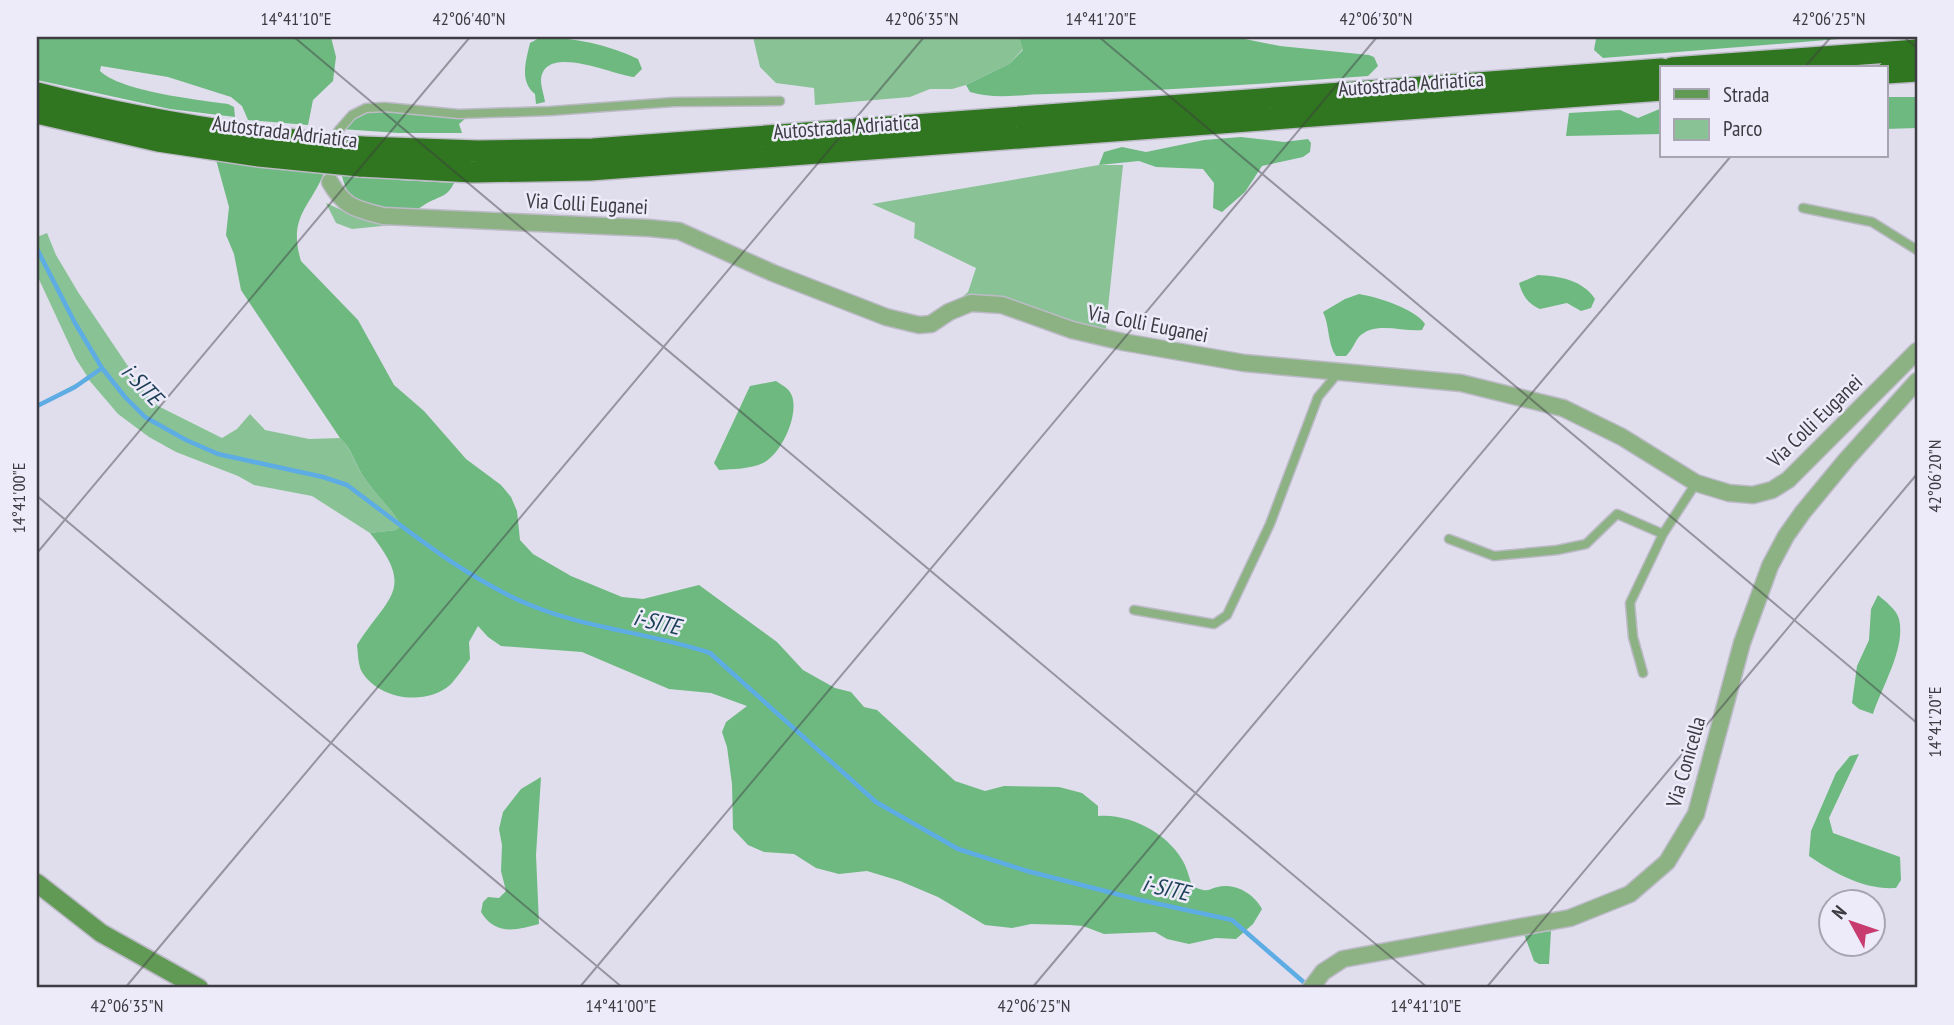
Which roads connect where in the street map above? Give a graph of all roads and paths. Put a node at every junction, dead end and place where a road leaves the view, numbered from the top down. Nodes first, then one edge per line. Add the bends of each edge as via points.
1 (1917, 50) edge
2 (1699, 66) edge
3 (1660, 69) edge
4 (1917, 71) edge
5 (1888, 73) edge
6 (1660, 90) edge
7 (37, 93) edge
8 (780, 101) dead end
9 (37, 113) edge
10 (338, 131) dead end
11 (361, 157) junction
12 (330, 182) dead end
13 (1803, 208) dead end
14 (1917, 250) edge
15 (1917, 351) edge
16 (1340, 371) junction
17 (1917, 381) edge
18 (1696, 483) junction
19 (1663, 534) junction
20 (1449, 540) dead end
21 (1134, 610) dead end
22 (1643, 673) dead end
23 (37, 883) edge
24 (199, 988) edge
25 (1311, 988) edge

1 - 2 highway
3 - 11 highway, Autostrada Adriatica via 593,149
4 - 5 highway
6 - 11 highway, Autostrada Adriatica via 590,170 461,172
7 - 11 highway, Autostrada Adriatica, bridge
8 - 10 lane via 459,114 375,107 352,115
9 - 11 highway, Autostrada Adriatica, bridge via 158,141 259,156
12 - 16 street, Via Colli Euganei via 344,202 383,216 679,232 785,278 919,326 971,303 1002,306 1123,342 1244,363
13 - 14 lane via 1872,222
15 - 18 street, Via Colli Euganei via 1788,480 1772,490 1754,495 1729,493
16 - 18 street, Via Colli Euganei via 1461,383 1563,408
16 - 21 lane via 1318,397 1270,524 1227,615 1214,624
17 - 25 street, Via Conicella via 1803,512 1770,566 1742,643 1696,814 1667,862 1630,894 1570,918 1343,959
18 - 19 lane
19 - 20 lane via 1616,514 1586,544 1557,550 1494,556
19 - 22 lane via 1630,603
23 - 24 main road via 102,933

